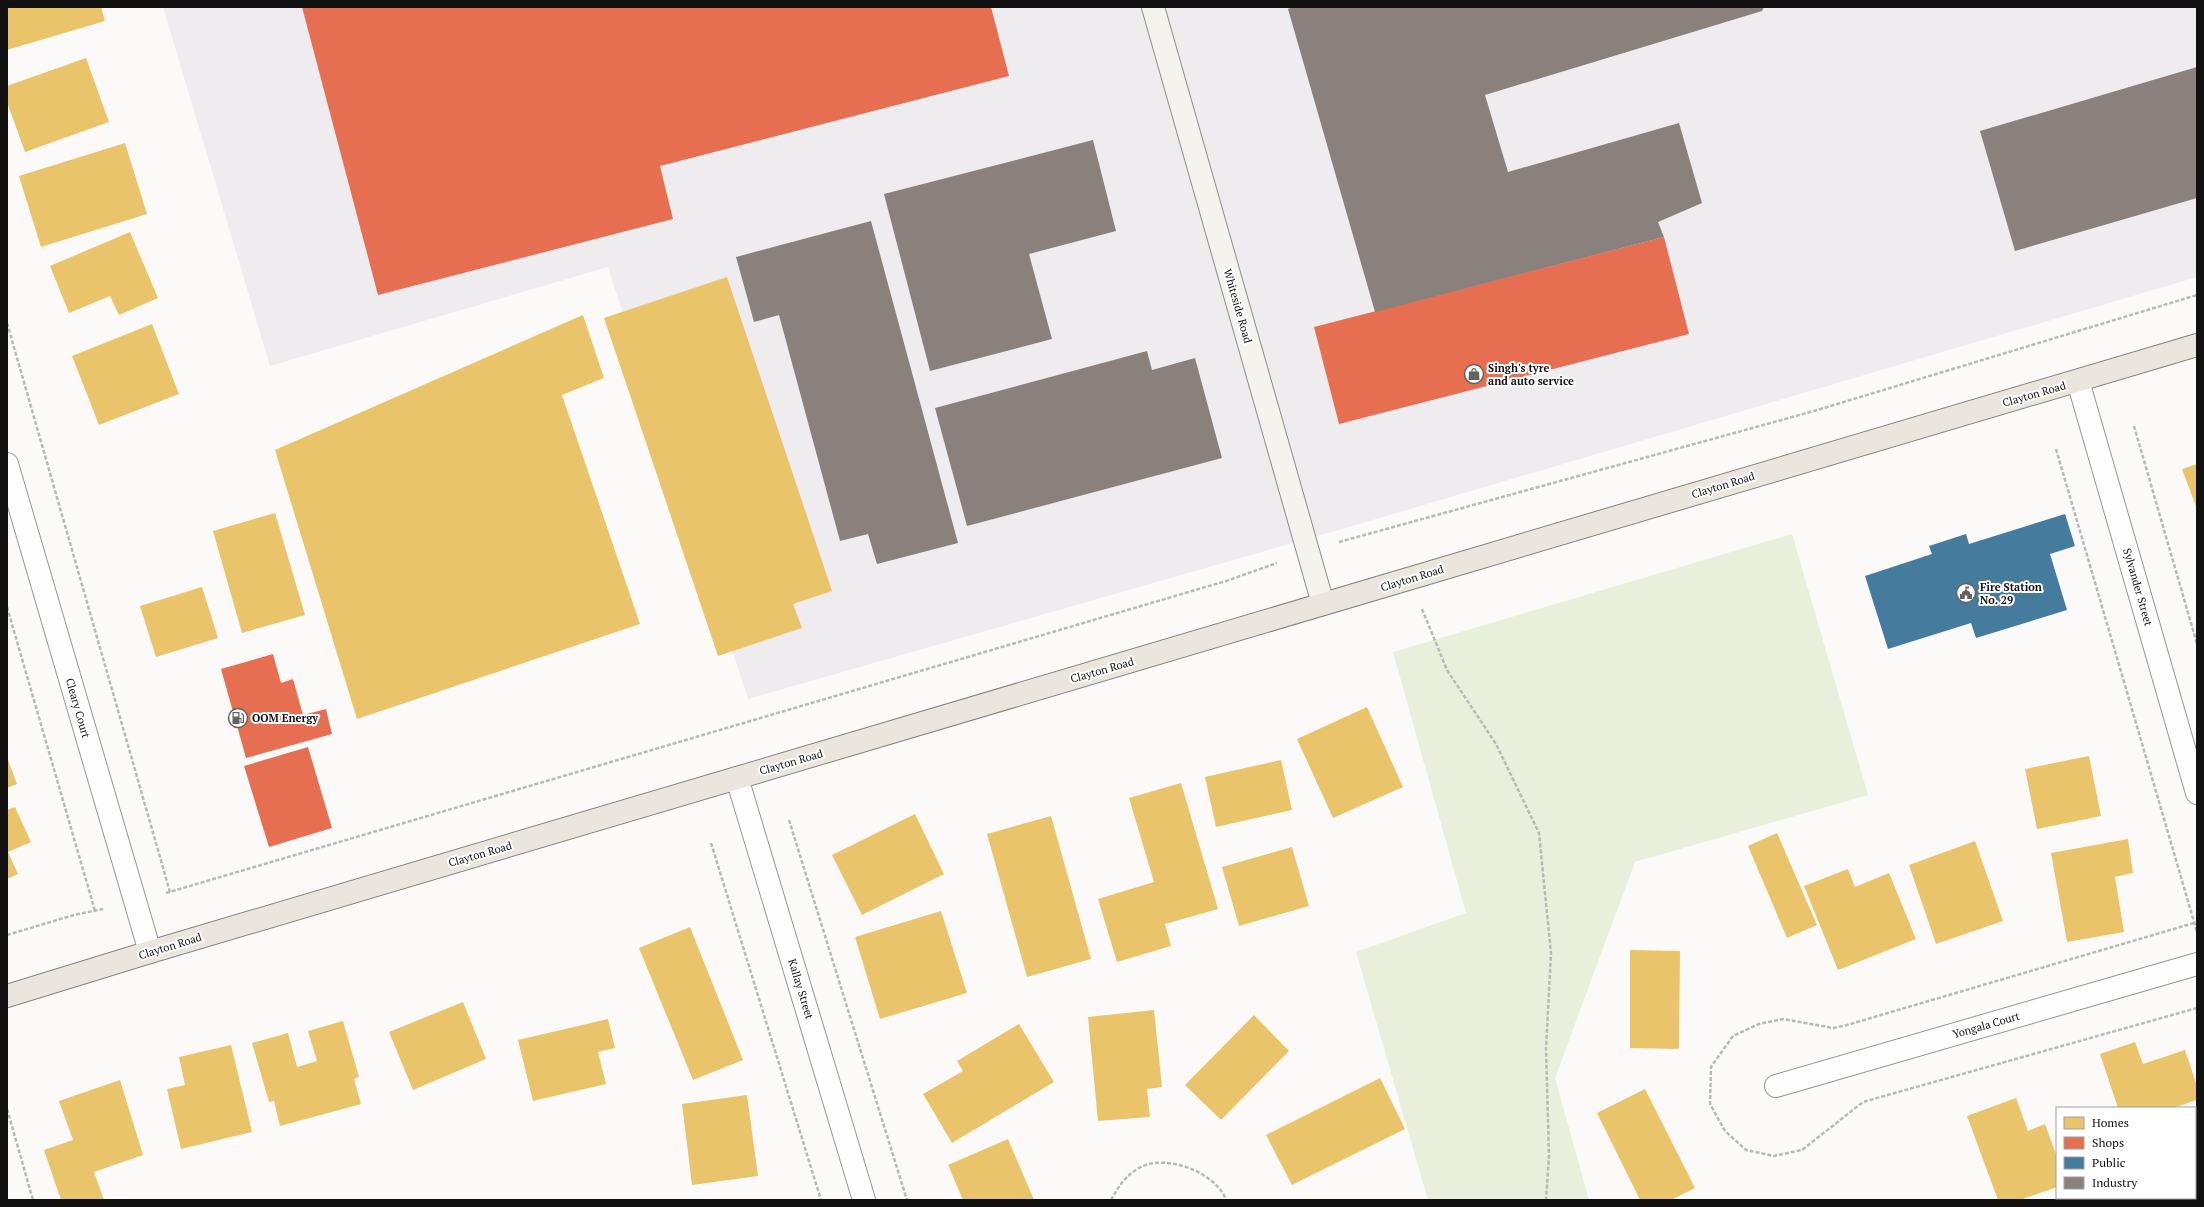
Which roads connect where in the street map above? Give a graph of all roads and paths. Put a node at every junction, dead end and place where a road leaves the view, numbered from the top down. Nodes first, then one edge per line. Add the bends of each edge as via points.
1 (1153, 7) edge
2 (2197, 295) edge
3 (7, 323) edge
4 (2197, 345) edge
5 (2078, 381) junction
6 (2134, 426) dead end
7 (2056, 449) dead end
8 (7, 464) edge
9 (1308, 551) junction
10 (1410, 578) junction
11 (1323, 604) junction
12 (7, 607) edge
13 (2197, 644) edge
14 (737, 778) junction
15 (2197, 793) edge
16 (789, 820) dead end
17 (711, 843) dead end
18 (170, 892) junction
19 (135, 903) junction
20 (95, 911) junction
21 (2197, 933) edge
22 (7, 934) edge
23 (150, 952) junction
24 (2197, 964) edge
25 (7, 996) edge
26 (1776, 1086) dead end
27 (7, 1109) edge
28 (33, 1200) edge
29 (821, 1200) edge
30 (864, 1200) edge
31 (907, 1200) edge
32 (1111, 1200) edge
33 (1226, 1200) edge
34 (1546, 1200) edge

1 - 9 street, Whiteside Road
2 - 9 path via 1814,411
3 - 18 path
4 - 5 main road, Clayton Road
5 - 10 main road, Clayton Road
5 - 15 street, Sylvander Street
6 - 13 path
7 - 21 path
8 - 19 street, Cleary Court
9 - 11 street, Whiteside Road
9 - 18 path via 1226,582
10 - 11 main road, Clayton Road
10 - 34 path via 1447,670 1496,744 1539,833 1551,952 1546,1049 1549,1156
11 - 14 main road, Clayton Road
12 - 20 path
14 - 23 main road, Clayton Road
14 - 30 street, Kallay Street
16 - 31 path
17 - 29 path
18 - 19 path
19 - 20 path
19 - 23 street, Cleary Court
20 - 22 path
23 - 25 main road, Clayton Road
24 - 26 street, Yongala Court
27 - 28 path
32 - 33 path via 1122,1180 1140,1167 1180,1164 1207,1176 1224,1194

